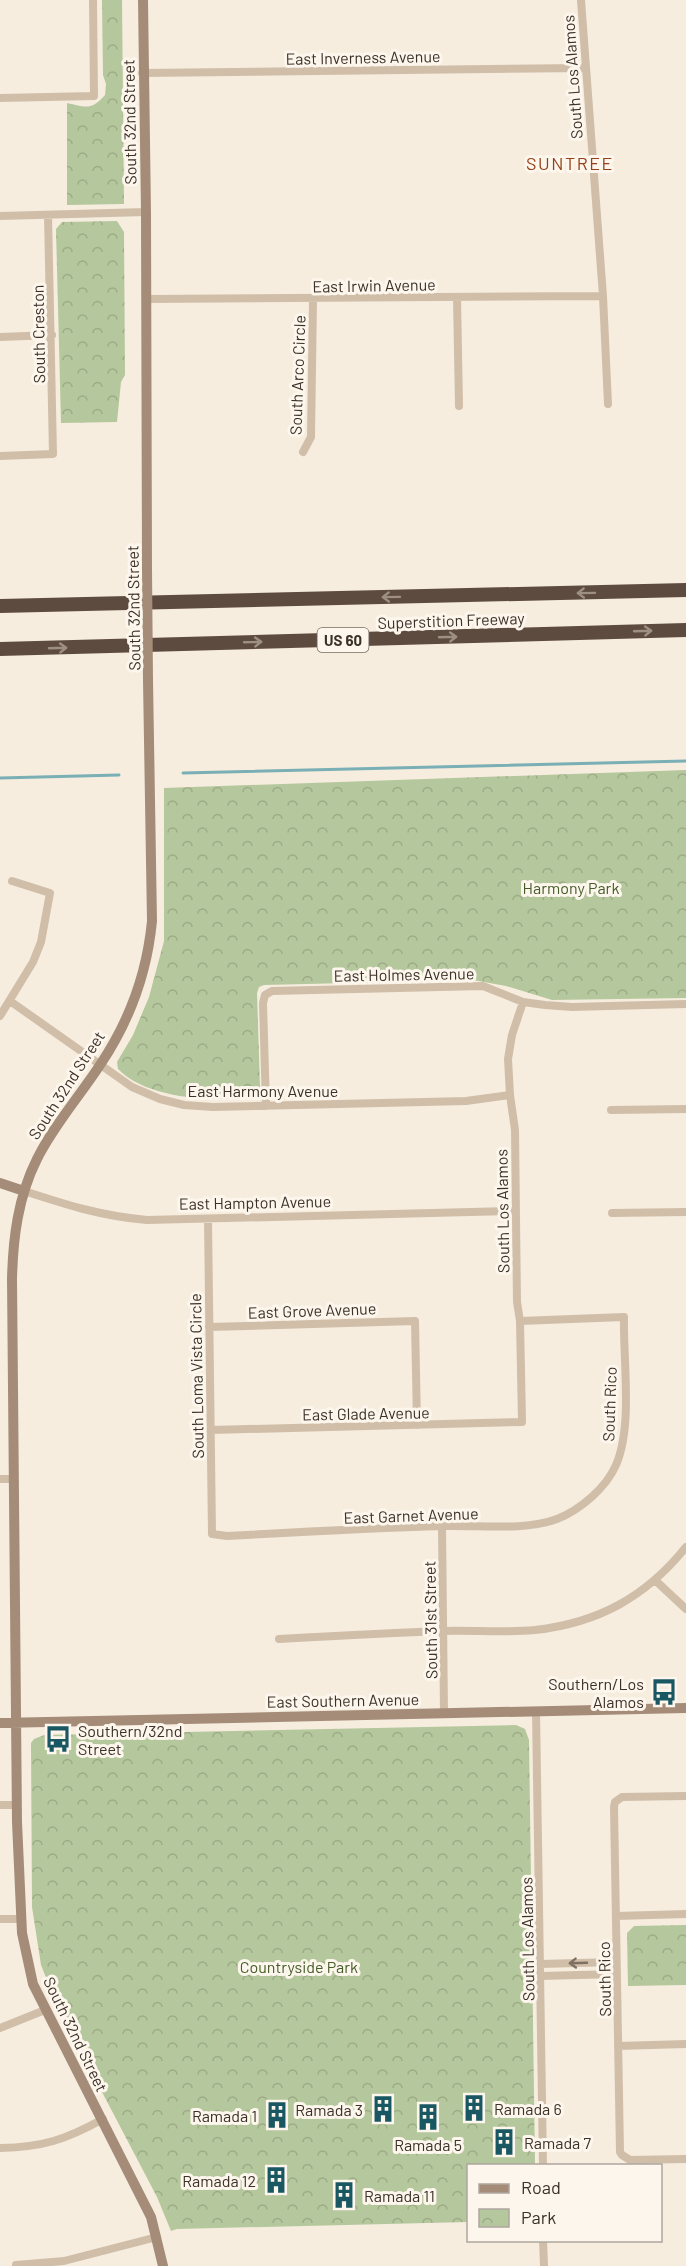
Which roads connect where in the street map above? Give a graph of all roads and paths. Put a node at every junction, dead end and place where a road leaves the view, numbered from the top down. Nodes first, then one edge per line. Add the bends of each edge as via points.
1 (93, 0) edge
2 (142, 0) edge
3 (581, 0) edge
4 (584, 68) junction
5 (142, 73) junction
6 (0, 98) edge
7 (146, 212) junction
8 (48, 214) junction
9 (0, 216) edge
10 (603, 296) junction
11 (458, 297) junction
12 (146, 299) junction
13 (313, 299) junction
14 (52, 335) junction
15 (0, 337) edge
16 (608, 404) dead end
17 (459, 406) dead end
18 (303, 452) dead end
19 (0, 456) edge
20 (686, 590) edge
21 (0, 605) edge
22 (686, 630) edge
23 (0, 649) edge
24 (12, 881) dead end
25 (10, 1001) junction
26 (523, 1002) junction
27 (686, 1004) edge
28 (0, 1016) edge
29 (100, 1065) junction
30 (510, 1095) junction
31 (266, 1106) junction
32 (686, 1109) edge
33 (611, 1110) dead end
34 (0, 1182) edge
35 (24, 1191) junction
36 (515, 1211) junction
37 (686, 1212) edge
38 (612, 1213) dead end
39 (208, 1219) junction
40 (520, 1321) junction
41 (209, 1327) junction
42 (522, 1422) joint
43 (417, 1425) junction
44 (211, 1430) junction
45 (0, 1479) edge
46 (14, 1479) junction
47 (600, 1488) joint
48 (442, 1526) junction
49 (212, 1534) joint
50 (686, 1547) edge
51 (656, 1581) junction
52 (686, 1609) edge
53 (444, 1631) junction
54 (279, 1638) dead end
55 (686, 1708) edge
56 (536, 1711) junction
57 (444, 1713) junction
58 (0, 1723) edge
59 (17, 1723) junction
60 (686, 1796) edge
61 (0, 1805) edge
62 (17, 1805) junction
63 (686, 1914) edge
64 (616, 1916) junction
65 (0, 1919) edge
66 (20, 1919) junction
67 (616, 1962) junction
68 (540, 1964) junction
69 (616, 1974) junction
70 (541, 1976) junction
71 (45, 2010) junction
72 (0, 2028) edge
73 (686, 2044) edge
74 (618, 2046) junction
75 (103, 2119) junction
76 (0, 2148) edge
77 (686, 2159) edge
78 (543, 2164) edge
79 (157, 2237) junction
80 (543, 2242) edge
81 (16, 2265) edge
82 (163, 2266) edge
83 (544, 2266) edge

1 - 6 street via 94,96
2 - 5 street, South 32nd Street
3 - 4 street, South Los Alamos
4 - 5 street, East Inverness Avenue
4 - 10 street, South Los Alamos
5 - 7 street, South 32nd Street
7 - 8 street
7 - 12 street, South 32nd Street
8 - 9 street
8 - 14 street, South Creston
10 - 11 street, East Irwin Avenue
10 - 16 street, South Los Alamos
11 - 13 street, East Irwin Avenue
11 - 17 street
12 - 13 street, East Irwin Avenue
12 - 29 street, South 32nd Street, bridge via 152,921 149,949 132,1004
13 - 18 street, South Arco Circle via 311,437
14 - 15 street
14 - 19 street, South Creston via 53,454
20 -> 21 highway, Superstition Freeway
23 -> 22 highway, Superstition Freeway / US 60
24 - 25 street via 50,892 41,942
25 - 28 street
25 - 29 street, East Harmony Avenue
26 - 27 street, East Holmes Avenue via 572,1007
26 - 30 street, South Los Alamos via 508,1059
26 - 31 street, East Holmes Avenue via 483,986 272,991 265,995
29 - 31 street, East Harmony Avenue via 132,1087 184,1105
29 - 35 street, South 32nd Street via 46,1140
30 - 31 street, East Harmony Avenue via 466,1101
30 - 36 street, South Los Alamos via 515,1130
32 - 33 street
34 - 35 street, East Hampton Avenue
35 - 39 street, East Hampton Avenue via 117,1218
35 - 46 street, South 32nd Street via 16,1223 12,1279
36 - 39 street, East Hampton Avenue
36 - 40 street, South Los Alamos
37 - 38 street
39 - 41 street, South Loma Vista Circle
40 - 42 street, South Los Alamos
40 - 47 street, South Rico via 624,1317 623,1443 616,1467
41 - 43 street, East Grove Avenue via 415,1321
41 - 44 street, South Loma Vista Circle
42 - 43 street, East Glade Avenue
43 - 44 street, East Glade Avenue
44 - 49 street, South Loma Vista Circle
45 - 46 street
46 - 59 street, South 32nd Street
47 - 48 street, East Garnet Avenue via 582,1505 557,1519 530,1525
48 - 49 street, East Garnet Avenue
48 - 53 street, South 31st Street
50 - 51 street
51 - 52 street
51 - 53 street via 609,1611 565,1625 534,1630
53 - 54 street
53 - 57 street, South 31st Street
55 - 56 street, East Southern Avenue
56 - 57 street, East Southern Avenue
56 - 68 street, South Los Alamos
57 - 59 street, East Southern Avenue
58 - 59 street, East Southern Avenue
59 - 62 street, South 32nd Street
60 - 64 street, South Rico via 622,1797 615,1803
61 - 62 street
62 - 66 street, South 32nd Street
63 - 64 street
64 - 67 street, South Rico
65 - 66 street
66 - 71 street, South 32nd Street via 33,1984
67 -> 68 street
67 - 69 street, South Rico
68 - 70 street, South Los Alamos
69 - 70 street
69 - 74 street, South Rico
70 - 78 street, South Los Alamos
71 - 72 street
71 - 75 street, South 32nd Street
73 - 74 street
74 - 77 street, South Rico via 621,2155 630,2160
75 - 76 street via 53,2142
75 - 79 street, South 32nd Street
79 - 81 street via 64,2261
79 - 82 street, South 32nd Street
80 - 83 street

